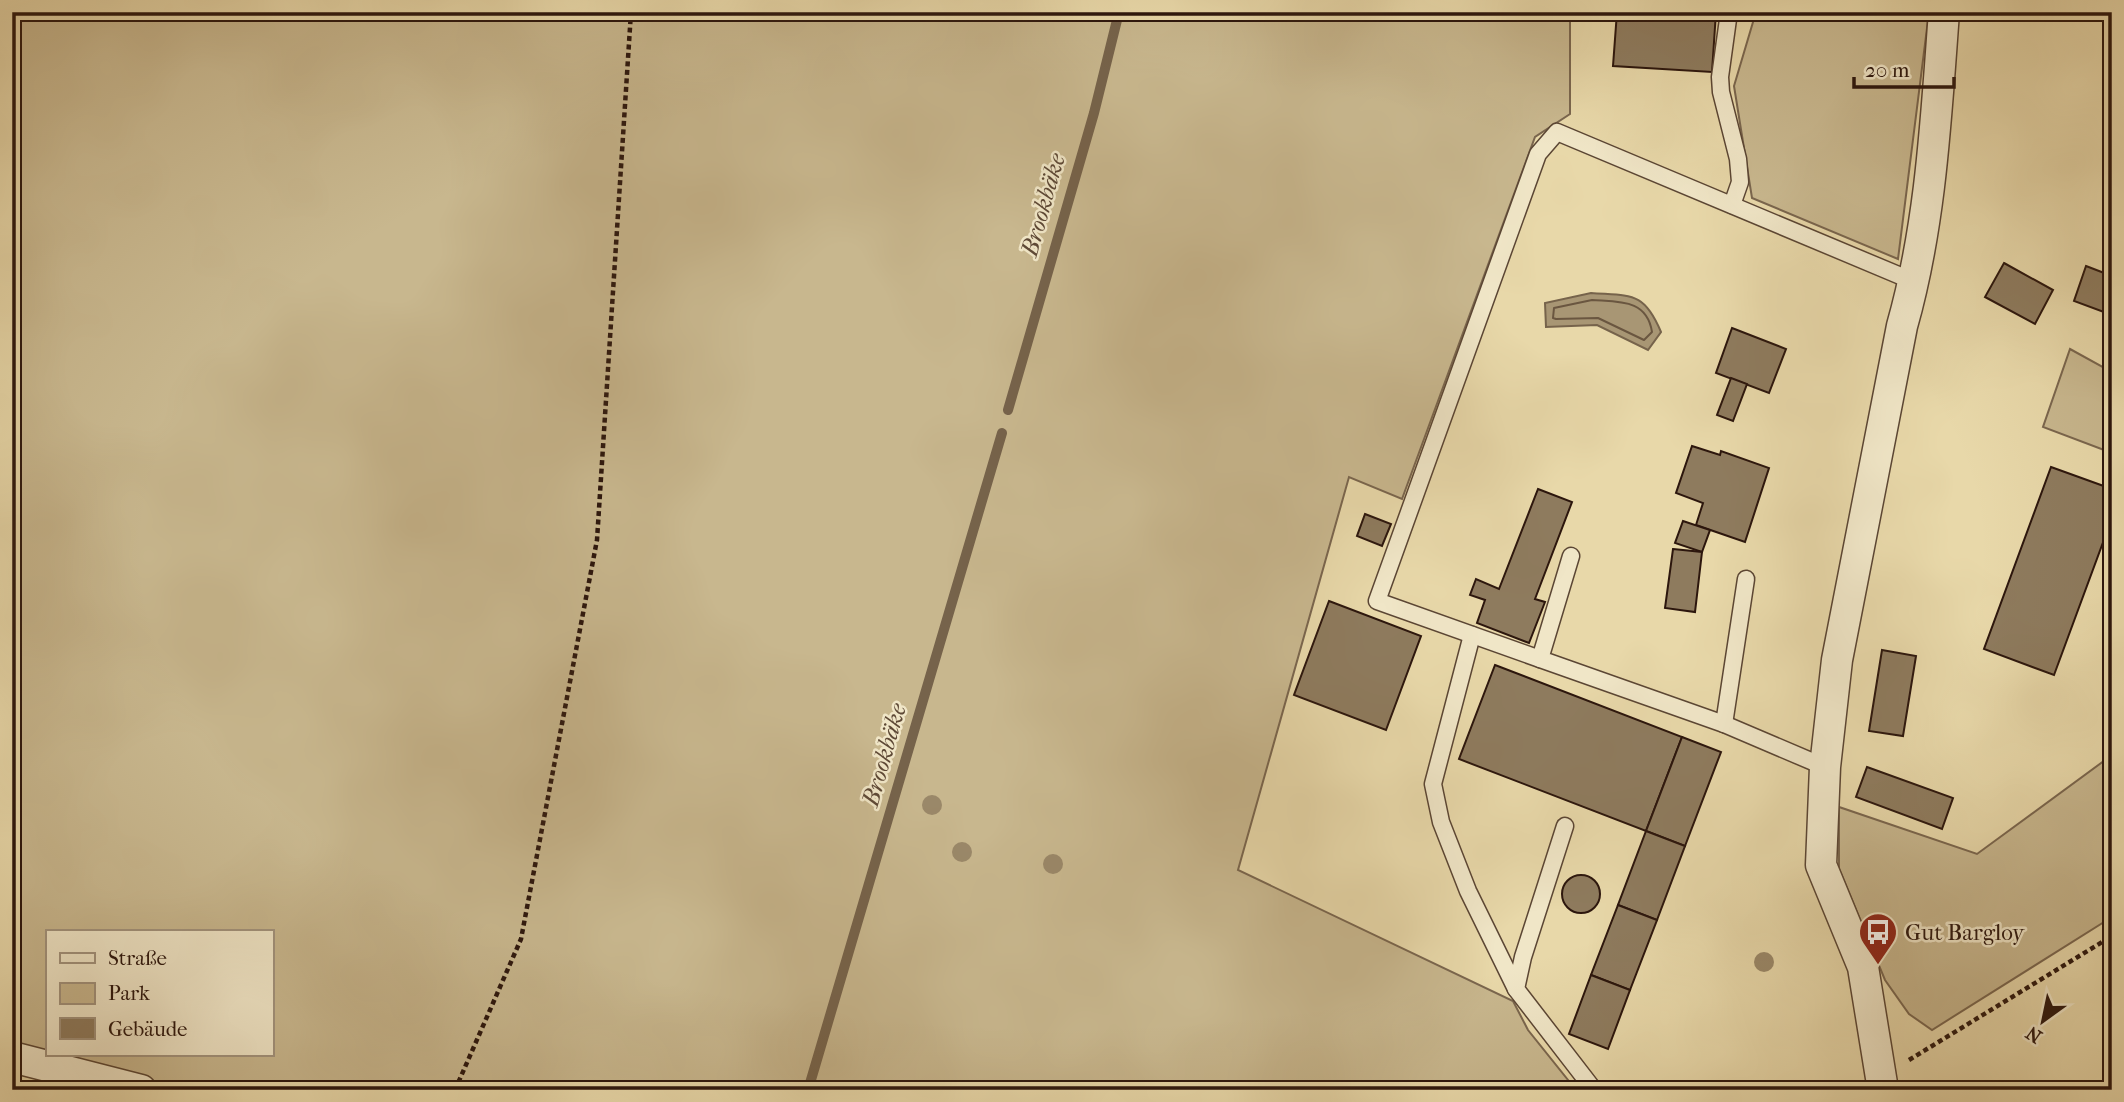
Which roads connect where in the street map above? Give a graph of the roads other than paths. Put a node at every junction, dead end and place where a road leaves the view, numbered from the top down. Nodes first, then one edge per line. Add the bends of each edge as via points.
1 (1729, 12) edge
2 (1944, 12) edge
3 (1732, 205) junction
4 (1914, 282) junction
5 (1572, 556) dead end
6 (1746, 579) dead end
7 (1472, 635) junction
8 (1540, 659) junction
9 (1724, 724) junction
10 (1825, 767) junction
11 (1565, 827) dead end
12 (1516, 989) junction
13 (12, 1057) edge
14 (1877, 1086) edge
15 (141, 1090) edge
16 (1594, 1090) edge

1 - 3 lane via 1720,77 1738,159 1740,183
2 - 4 street via 1931,183
3 - 4 lane
3 - 7 lane via 1557,131 1538,154 1377,601
4 - 10 street via 1838,660
5 - 8 lane
6 - 9 lane
7 - 8 lane
7 - 12 lane via 1433,784 1441,822 1468,891
8 - 9 lane
9 - 10 lane
10 - 14 street via 1821,865 1863,967
11 - 12 lane
12 - 16 lane
13 - 15 street

